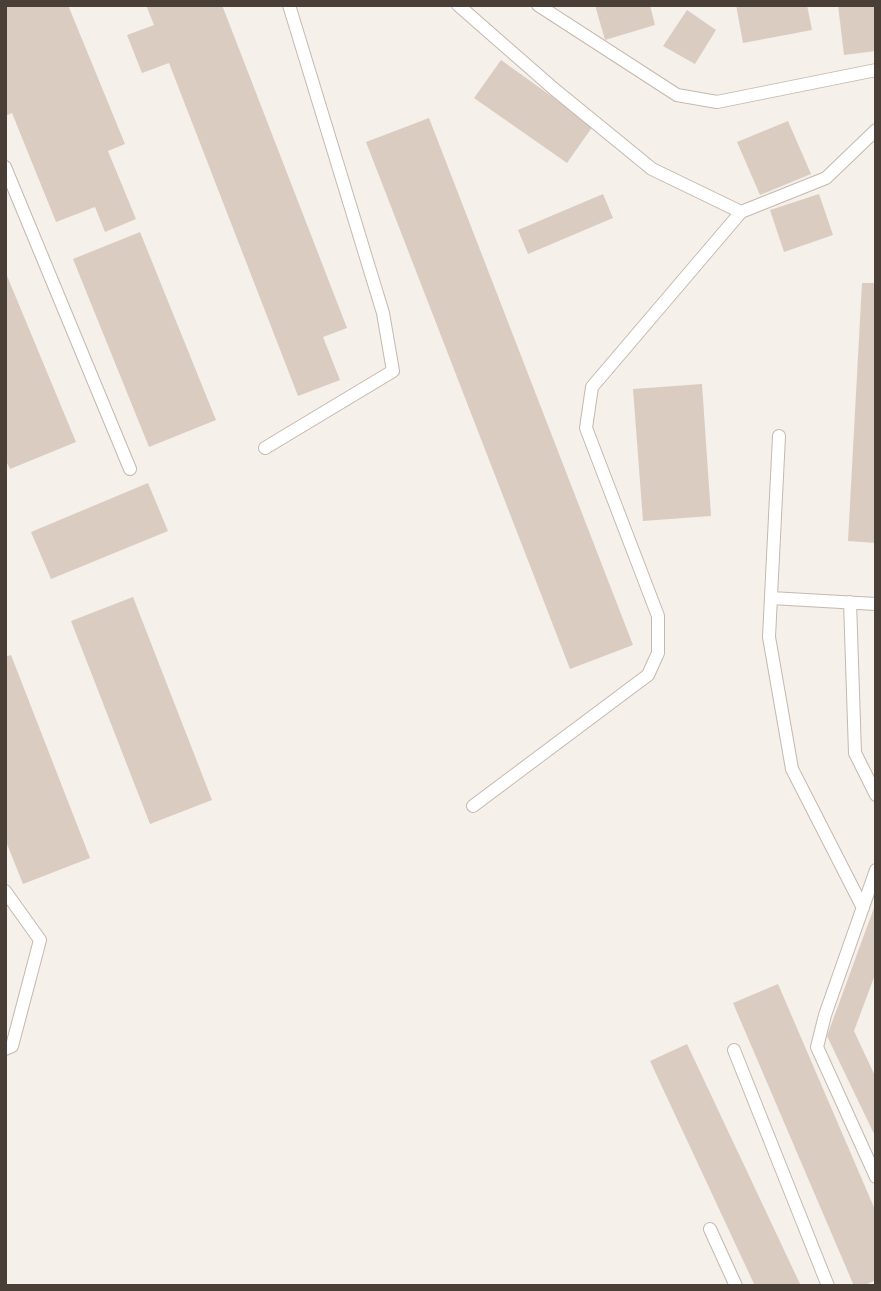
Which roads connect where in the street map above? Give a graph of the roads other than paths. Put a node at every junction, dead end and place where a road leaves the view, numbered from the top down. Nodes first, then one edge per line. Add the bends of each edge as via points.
1 (289, 5) edge
2 (458, 5) edge
3 (537, 5) edge
4 (876, 70) edge
5 (876, 130) edge
6 (5, 167) edge
7 (741, 212) junction
8 (779, 436) dead end
9 (265, 448) dead end
10 (130, 469) dead end
11 (771, 598) junction
12 (850, 602) junction
13 (876, 604) edge
14 (876, 795) edge
15 (473, 806) dead end
16 (876, 870) edge
17 (5, 891) edge
18 (863, 908) junction
19 (5, 1049) edge
20 (734, 1051) dead end
21 (876, 1177) edge
22 (710, 1229) dead end
23 (736, 1286) edge
24 (828, 1286) edge

1 - 9 lane via 383,313 393,371
2 - 7 lane via 652,169
3 - 4 lane via 677,95 716,102
5 - 7 lane via 826,178
6 - 10 lane
7 - 15 lane via 592,387 586,428 658,617 658,653 648,675
8 - 11 lane
11 - 12 lane
11 - 18 lane via 769,637 792,769
12 - 13 lane
12 - 14 lane via 855,753
16 - 18 lane
17 - 19 lane via 40,940 12,1046
18 - 21 lane via 817,1047
20 - 24 lane
22 - 23 lane

